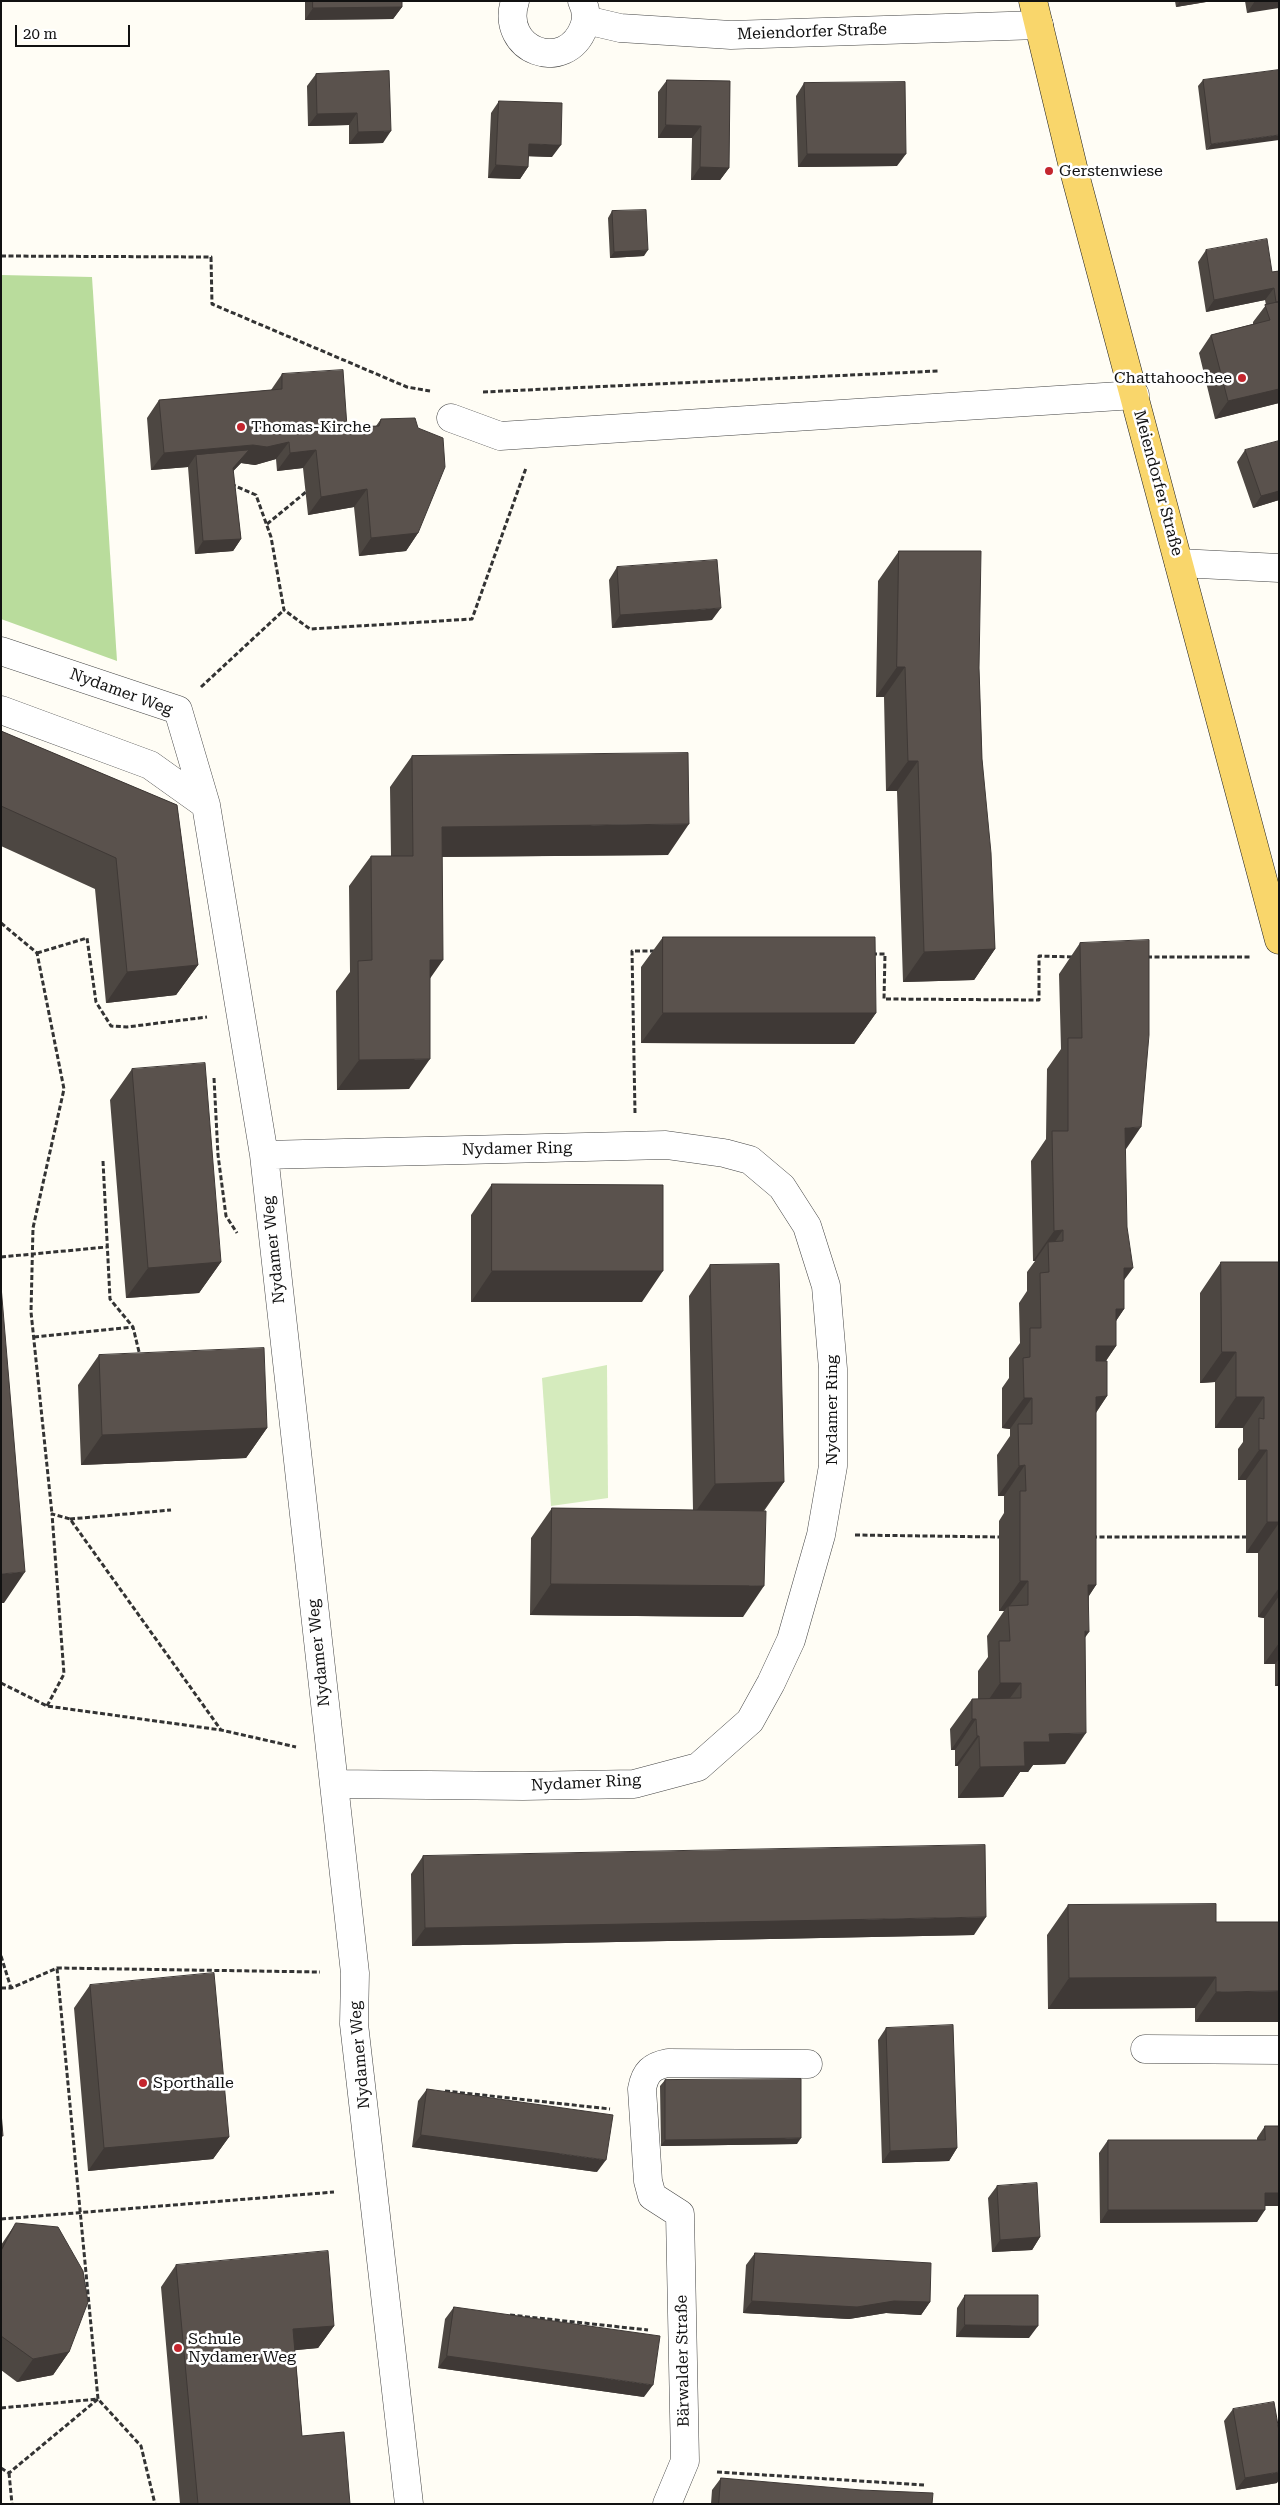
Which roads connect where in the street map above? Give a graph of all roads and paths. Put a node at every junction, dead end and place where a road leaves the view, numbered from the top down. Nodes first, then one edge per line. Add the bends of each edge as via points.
1 (515, 1) edge
2 (584, 11) edge
3 (1036, 13) edge
4 (1, 256) edge
5 (945, 370) dead end
6 (476, 392) dead end
7 (1135, 395) junction
8 (451, 418) joint
9 (224, 481) edge
10 (518, 489) dead end
11 (306, 492) dead end
12 (267, 524) junction
13 (1179, 563) junction
14 (1279, 568) edge
15 (284, 610) junction
16 (1, 651) edge
17 (176, 709) junction
18 (1, 710) edge
19 (206, 805) junction
20 (1, 923) edge
21 (1279, 940) edge
22 (662, 951) edge
23 (37, 953) junction
24 (865, 954) edge
25 (1078, 957) edge
26 (1146, 957) edge
27 (1253, 957) dead end
28 (208, 1007) dead end
29 (209, 1017) junction
30 (210, 1024) dead end
31 (214, 1077) dead end
32 (635, 1146) junction
33 (264, 1155) junction
34 (103, 1161) dead end
35 (239, 1237) dead end
36 (107, 1247) junction
37 (32, 1256) junction
38 (1, 1258) edge
39 (133, 1327) junction
40 (34, 1337) junction
41 (141, 1362) edge
42 (171, 1510) dead end
43 (52, 1514) junction
44 (70, 1519) junction
45 (821, 1535) junction
46 (999, 1537) dead end
47 (1084, 1537) edge
48 (1246, 1537) dead end
49 (1, 1683) edge
50 (47, 1706) junction
51 (221, 1730) junction
52 (296, 1737) dead end
53 (297, 1747) junction
54 (299, 1756) dead end
55 (334, 1784) junction
56 (1, 1956) edge
57 (322, 1962) dead end
58 (57, 1968) junction
59 (1, 1988) edge
60 (11, 1988) junction
61 (1145, 2049) dead end
62 (1279, 2050) edge
63 (808, 2064) dead end
64 (444, 2091) edge
65 (617, 2110) dead end
66 (334, 2192) dead end
67 (80, 2214) junction
68 (1, 2219) edge
69 (507, 2315) edge
70 (683, 2334) junction
71 (98, 2399) junction
72 (1, 2408) edge
73 (1, 2468) edge
74 (681, 2469) junction
75 (9, 2473) junction
76 (924, 2485) dead end
77 (12, 2504) edge
78 (156, 2504) edge
79 (409, 2504) edge
80 (667, 2504) edge

1 - 2 street, Meiendorfer Straße via 513,27 518,38 527,47 541,53 556,53 570,46 581,35
2 - 3 street, Meiendorfer Straße via 620,28 731,35
3 - 7 main road, Meiendorfer Straße via 1073,167
4 - 8 path via 211,257 212,304 407,388 446,393
5 - 6 path
7 - 8 street via 500,436
7 - 13 main road, Meiendorfer Straße
9 - 12 path via 256,495
10 - 15 path via 472,620 310,628
11 - 12 path
12 - 15 path
13 - 14 street
13 - 21 main road, Meiendorfer Straße
15 - 17 path
16 - 17 street, Nydamer Weg
17 - 19 street, Nydamer Weg
18 - 19 street via 150,765
19 - 33 street, Nydamer Weg
20 - 23 path
22 - 32 path via 632,950
23 - 29 path via 87,938 96,1002 111,1026
23 - 37 path via 64,1089 33,1228
24 - 25 path via 885,954 884,999 1039,1000 1039,956
26 - 27 path
28 - 29 path
29 - 30 path
31 - 35 path via 218,1155 226,1216
32 - 33 street, Nydamer Ring
32 - 45 street, Nydamer Ring via 666,1145 750,1160 782,1187 807,1226 826,1286 833,1369 833,1466
33 - 55 street, Nydamer Weg
34 - 36 path
36 - 37 path
36 - 39 path via 110,1299
37 - 38 path
37 - 40 path
39 - 40 path
39 - 41 path
40 - 43 path
42 - 44 path
43 - 44 path
43 - 50 path via 64,1674
44 - 51 path
45 - 46 path
45 - 55 street, Nydamer Ring via 791,1640 771,1683 750,1721 698,1767 634,1784
47 - 48 path
49 - 50 path
50 - 51 path
51 - 53 path
52 - 53 path
53 - 54 path
55 - 79 street, Nydamer Weg via 356,1973 354,2024
56 - 60 path
57 - 58 path via 323,1972
58 - 60 path
58 - 67 path
59 - 60 path
61 - 62 street
63 - 70 street, Bärwalder Straße via 668,2063 648,2071 642,2088 648,2181 652,2196 680,2214
64 - 65 path
66 - 67 path
67 - 68 path
67 - 71 path
69 - 70 path
70 - 74 street, Bärwalder Straße via 685,2461
71 - 72 path
71 - 75 path
71 - 78 path via 141,2446
73 - 75 path
74 - 76 path
74 - 80 street, Bärwalder Straße
75 - 77 path

